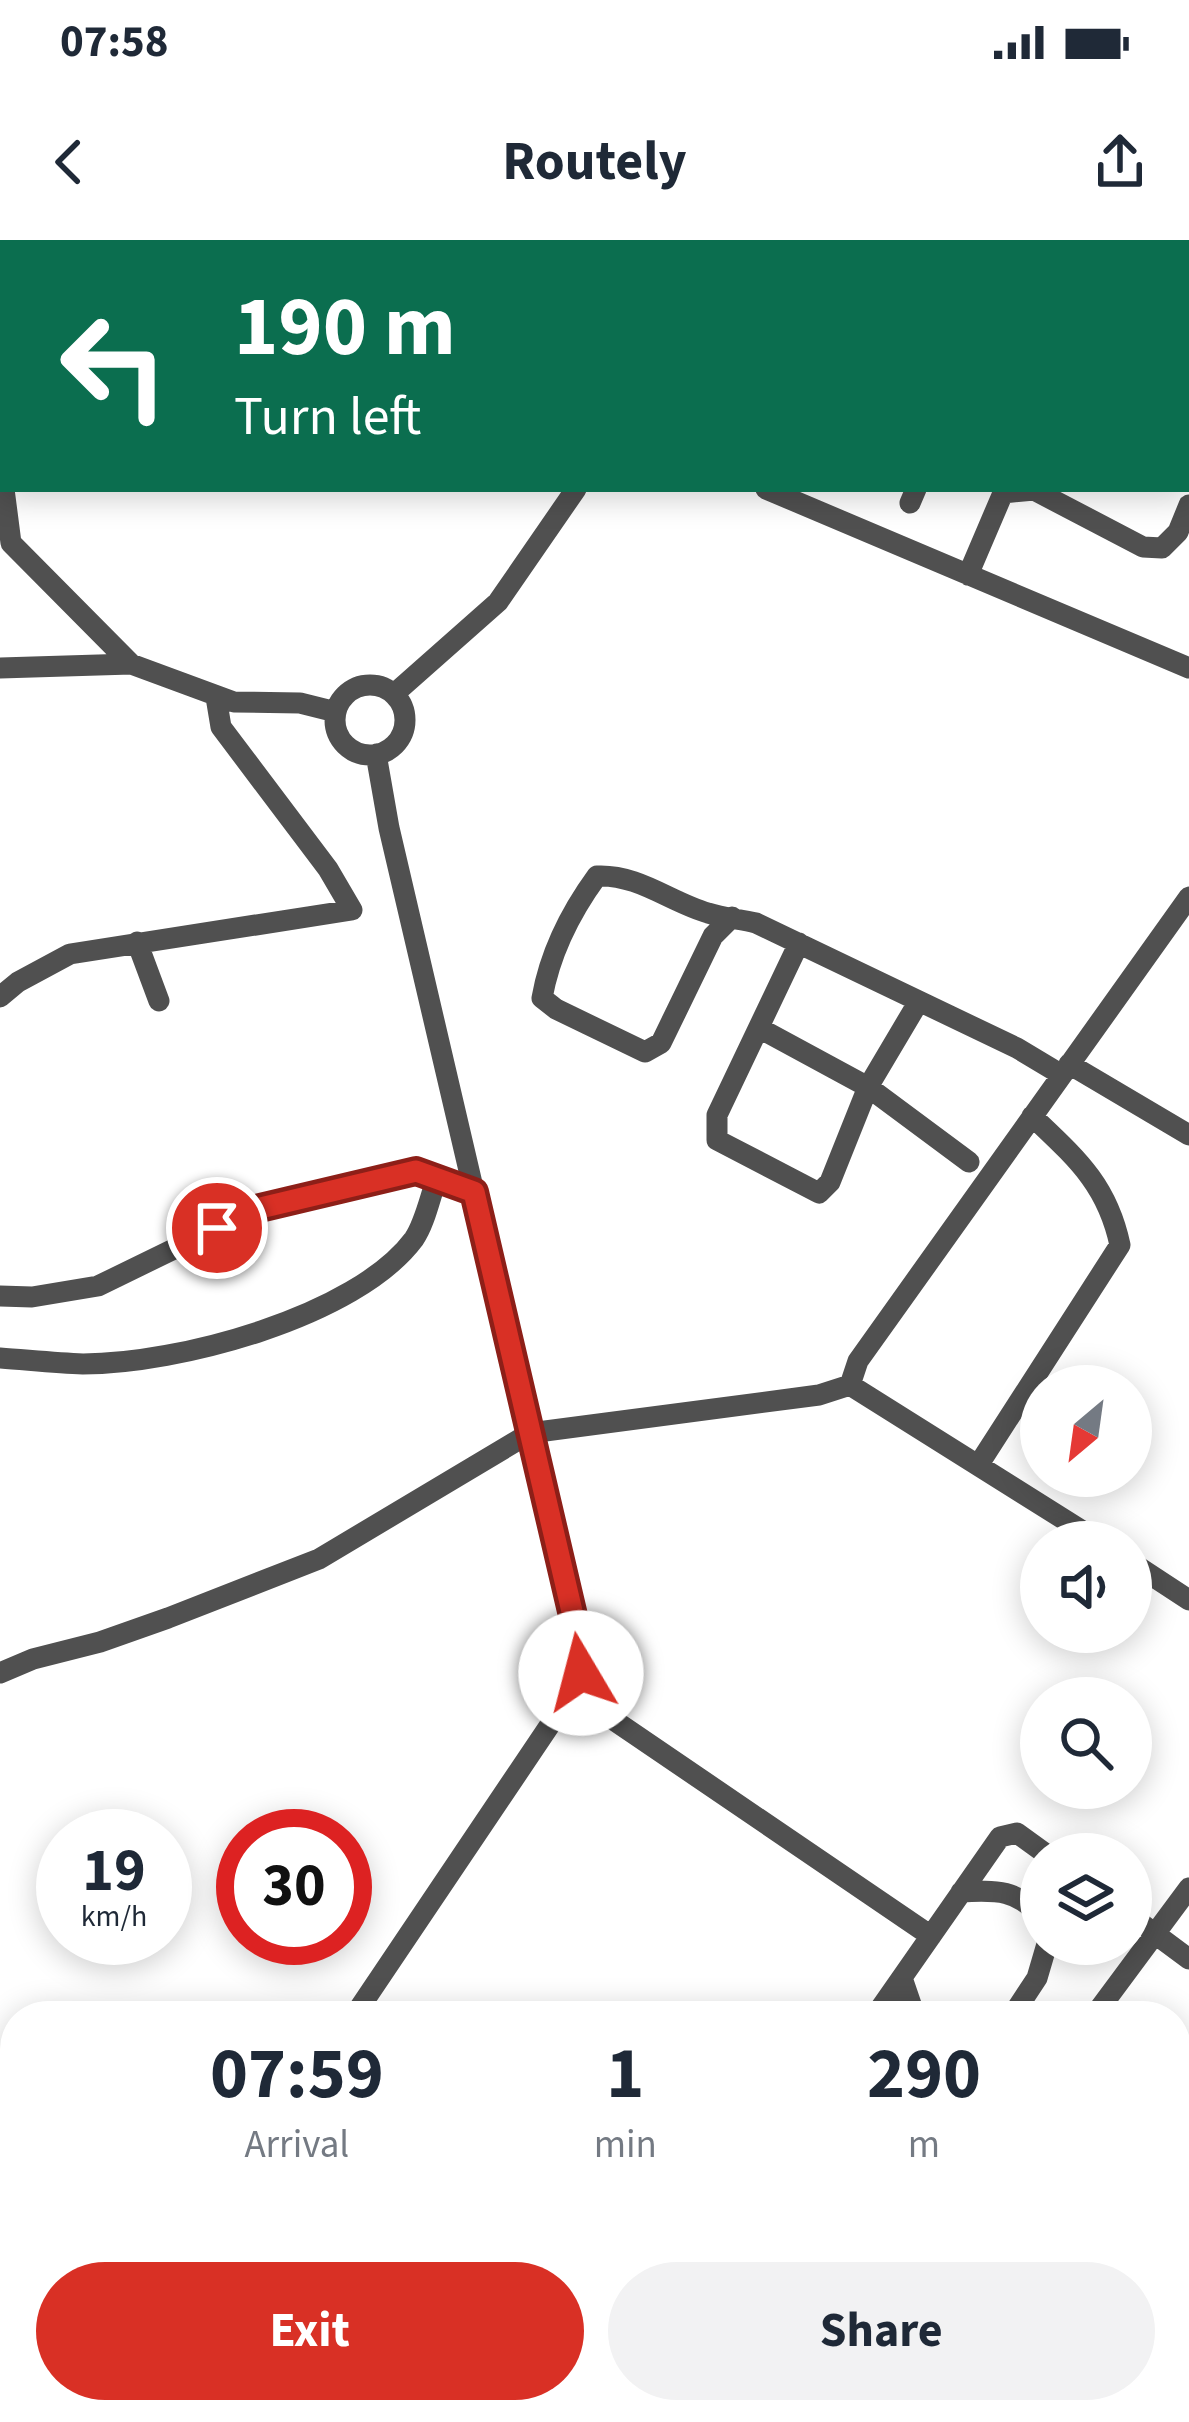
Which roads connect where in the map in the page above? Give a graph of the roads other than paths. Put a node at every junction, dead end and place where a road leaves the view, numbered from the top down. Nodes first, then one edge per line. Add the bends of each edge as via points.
1 (4, 492) edge
2 (574, 492) edge
3 (773, 492) edge
4 (1014, 492) edge
5 (1039, 492) edge
6 (1189, 505) edge
7 (968, 575) junction
8 (131, 664) junction
9 (0, 668) edge
10 (1189, 668) edge
11 (394, 694) junction
12 (216, 697) junction
13 (336, 712) junction
14 (376, 754) junction
15 (1189, 897) edge
16 (732, 917) junction
17 (137, 942) junction
18 (799, 943) junction
19 (0, 997) edge
20 (158, 1001) dead end
21 (919, 1001) junction
22 (759, 1028) junction
23 (1066, 1070) junction
24 (868, 1087) junction
25 (1032, 1116) junction
26 (1189, 1135) edge
27 (969, 1162) dead end
28 (437, 1178) junction
29 (474, 1192) junction
30 (0, 1296) edge
31 (0, 1358) edge
32 (850, 1384) junction
33 (530, 1433) junction
34 (979, 1464) junction
35 (1067, 1521) edge
36 (1152, 1576) edge
37 (1189, 1600) edge
38 (0, 1673) edge
39 (571, 1691) junction
40 (1020, 1835) edge
41 (1189, 1888) edge
42 (962, 1892) junction
43 (1020, 1898) edge
44 (1152, 1931) edge
45 (1155, 1933) junction
46 (932, 1936) junction
47 (1189, 1959) edge
48 (1041, 1965) edge
49 (902, 1978) junction
50 (364, 2001) edge
51 (886, 2001) edge
52 (910, 2001) edge
53 (1022, 2001) edge
54 (1105, 2001) edge

1 - 8 street via 11,543
2 - 11 street via 498,602
3 - 7 street
4 - 7 street via 1003,493
5 - 6 street via 1143,547 1162,548
7 - 10 street
8 - 9 street
8 - 12 street
11 - 13 street via 356,688
11 - 14 street via 404,730
12 - 13 street
12 - 17 street via 221,727 352,910
13 - 14 street via 341,740
14 - 29 street
15 - 23 street
16 - 16 street via 619,875 597,876 548,965 542,998 652,1051 712,936
16 - 18 street
17 - 19 street via 70,954
17 - 20 street
18 - 21 street
18 - 22 street
21 - 23 street
21 - 24 street
22 - 24 street
22 - 24 street via 717,1115 717,1139 819,1193
23 - 25 street
23 - 26 street
24 - 27 street
25 - 32 street via 858,1361
25 - 34 street via 1112,1208 1120,1245
28 - 29 street
28 - 30 street via 416,1171 256,1209 98,1286
28 - 31 street via 415,1238 365,1283 304,1315 217,1346 87,1364
29 - 33 street
32 - 33 street via 818,1395
32 - 34 street
33 - 38 street via 319,1558
33 - 39 street via 578,1637 581,1673
34 - 35 street
36 - 37 street
39 - 46 street
39 - 50 street
40 - 42 street via 1000,1837
41 - 45 street
42 - 43 street
42 - 46 street
44 - 45 street
45 - 47 street
45 - 54 street
46 - 49 street
48 - 53 street
49 - 51 street
49 - 52 street

